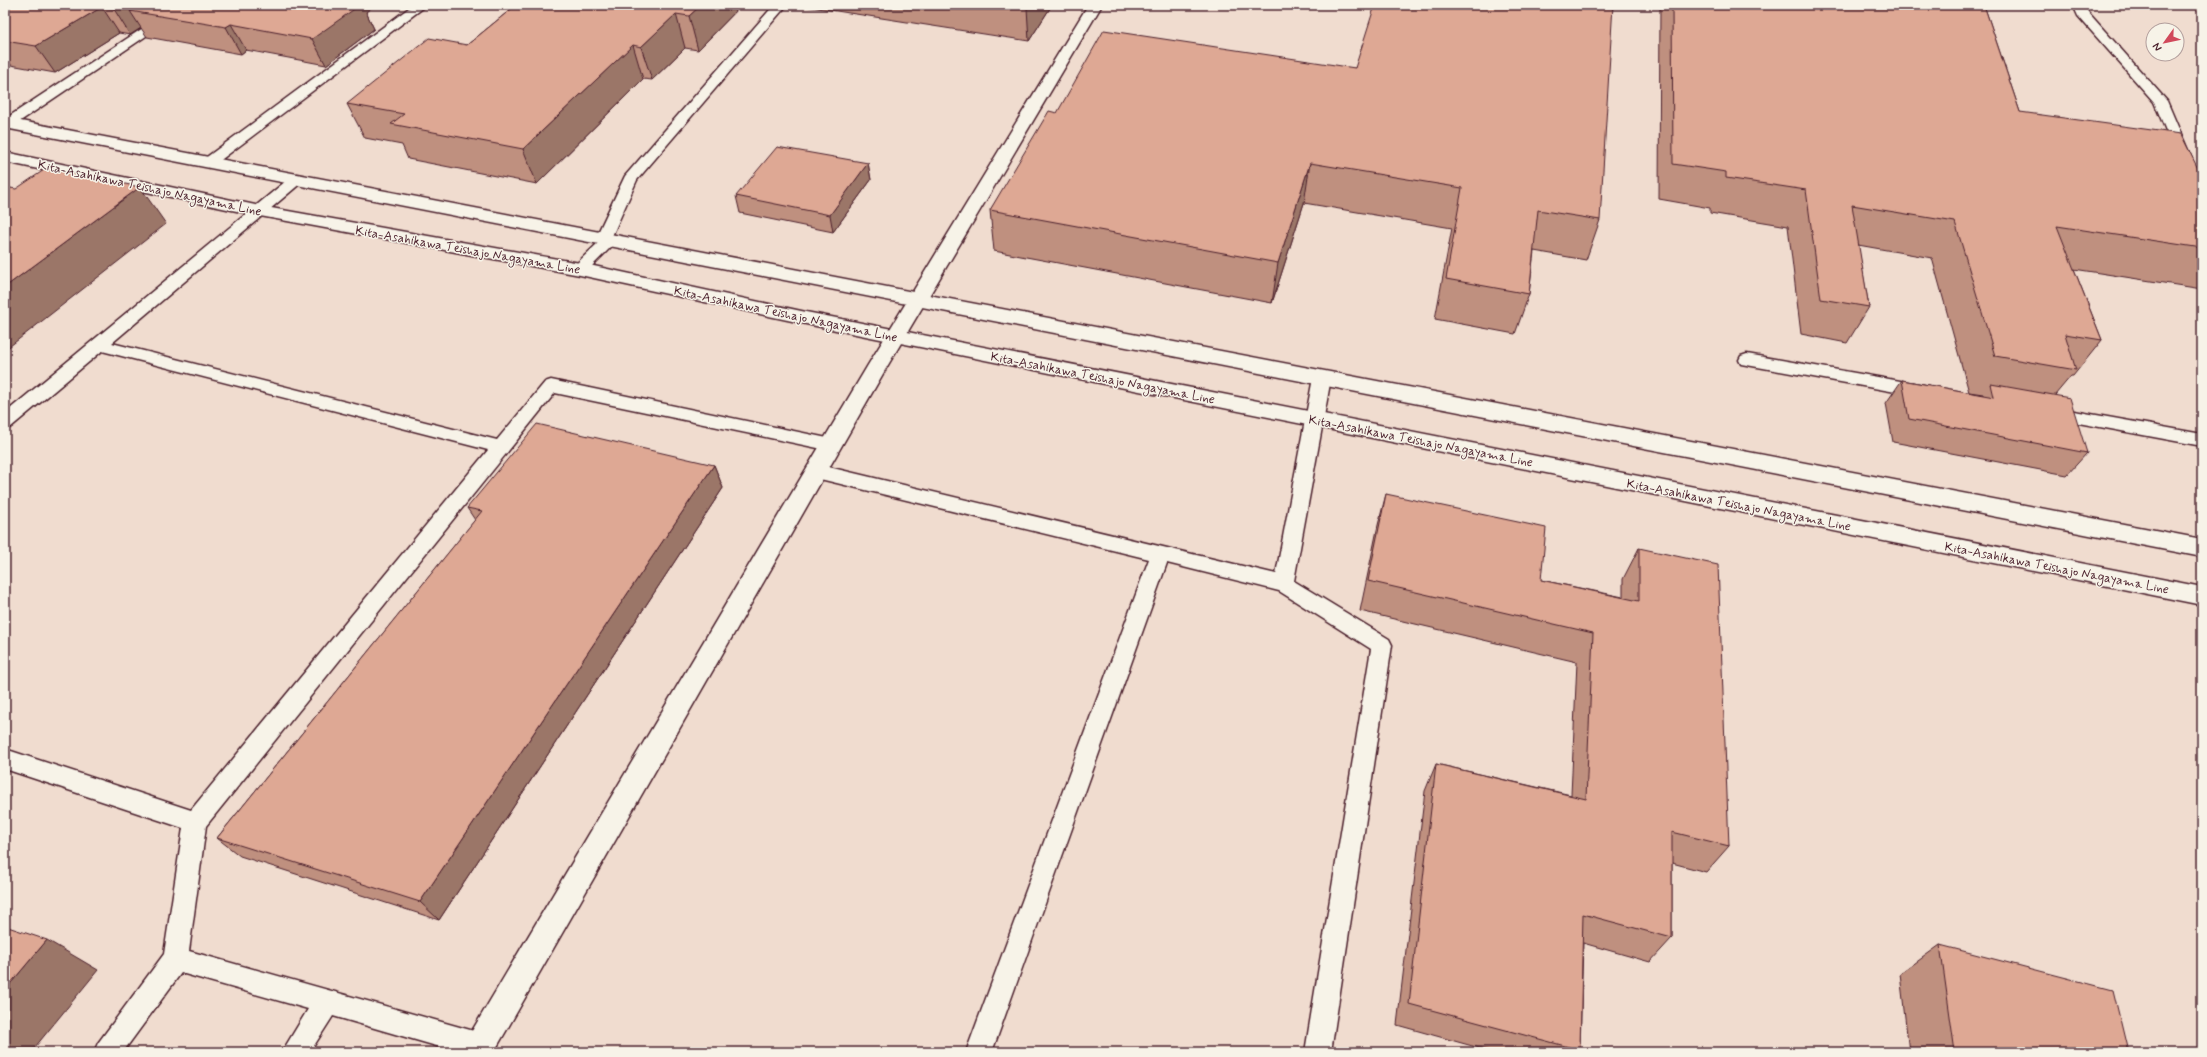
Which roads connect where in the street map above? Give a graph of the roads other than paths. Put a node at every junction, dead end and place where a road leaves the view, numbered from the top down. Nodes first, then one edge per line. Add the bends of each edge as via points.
1 (186, 5) edge
2 (421, 5) edge
3 (781, 5) edge
4 (1095, 5) edge
5 (2079, 5) edge
6 (6, 123) edge
7 (5, 157) edge
8 (209, 162) junction
9 (297, 180) junction
10 (2202, 200) edge
11 (260, 211) junction
12 (606, 239) junction
13 (580, 269) junction
14 (918, 300) junction
15 (896, 335) junction
16 (98, 345) junction
17 (1747, 360) dead end
18 (1322, 378) junction
19 (1935, 393) edge
20 (2037, 411) edge
21 (1315, 419) junction
22 (5, 423) edge
23 (2202, 440) edge
24 (832, 445) junction
25 (501, 447) junction
26 (816, 471) junction
27 (2202, 548) edge
28 (1161, 554) junction
29 (1284, 584) junction
30 (2202, 596) edge
31 (5, 759) edge
32 (195, 822) junction
33 (176, 959) junction
34 (327, 1002) junction
35 (479, 1049) edge
36 (106, 1052) edge
37 (295, 1052) edge
38 (979, 1052) edge
39 (1318, 1052) edge

1 - 6 lane
2 - 8 lane
3 - 12 lane via 630,179
4 - 14 main road
5 - 10 lane via 2082,13 2160,101
6 - 8 main road
7 - 11 main road, Kita-Asahikawa Teishajo Nagayama Line
8 - 9 main road
9 - 11 lane
9 - 12 main road
11 - 13 main road, Kita-Asahikawa Teishajo Nagayama Line
11 - 16 lane
12 - 13 lane
12 - 14 main road
13 - 15 main road, Kita-Asahikawa Teishajo Nagayama Line
14 - 15 main road
14 - 18 main road
15 - 21 main road, Kita-Asahikawa Teishajo Nagayama Line
15 - 24 main road
16 - 22 lane
16 - 25 lane
17 - 19 lane
18 - 21 lane
18 - 27 main road
20 - 23 lane
21 - 29 lane
21 - 30 main road, Kita-Asahikawa Teishajo Nagayama Line
24 - 25 lane via 551,386
24 - 26 main road
25 - 32 lane
26 - 28 lane
26 - 35 main road
28 - 29 lane
28 - 38 lane
29 - 39 lane via 1382,645
31 - 32 lane
32 - 33 lane
33 - 34 lane
33 - 36 lane
34 - 35 lane
34 - 37 lane

